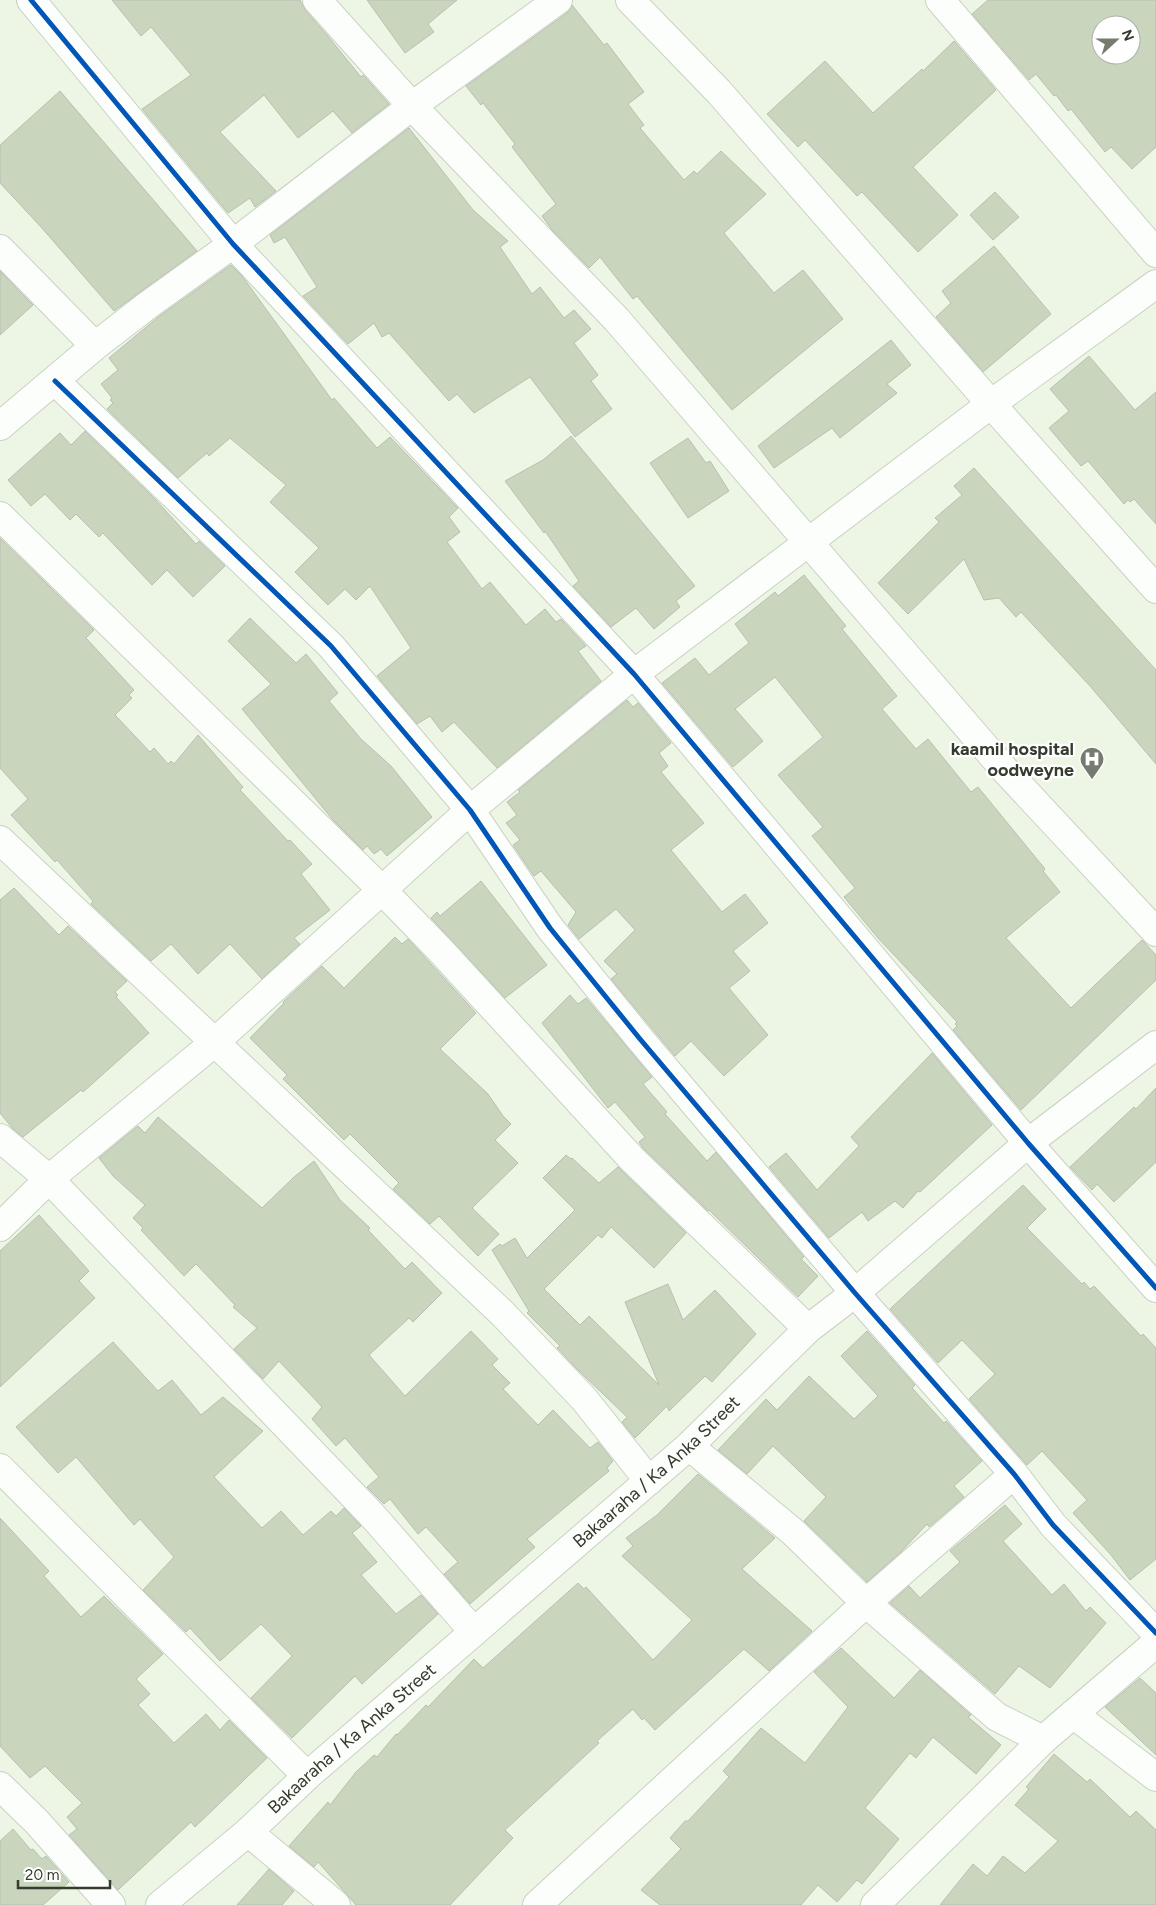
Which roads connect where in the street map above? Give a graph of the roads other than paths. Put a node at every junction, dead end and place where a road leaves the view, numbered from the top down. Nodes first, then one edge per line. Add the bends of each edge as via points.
1 (31, 0) edge
2 (317, 0) edge
3 (558, 0) edge
4 (630, 0) edge
5 (940, 0) edge
6 (412, 106) junction
7 (233, 244) junction
8 (0, 249) edge
9 (1156, 253) edge
10 (1156, 284) edge
11 (96, 346) junction
12 (55, 381) junction
13 (991, 404) junction
14 (0, 426) edge
15 (0, 516) edge
16 (809, 542) junction
17 (1156, 590) edge
18 (634, 674) junction
19 (470, 810) junction
20 (0, 840) edge
21 (382, 890) junction
22 (1156, 932) edge
23 (216, 1042) junction
24 (1156, 1045) edge
25 (0, 1138) edge
26 (1028, 1143) junction
27 (49, 1179) junction
28 (0, 1226) edge
29 (1156, 1288) edge
30 (855, 1293) junction
31 (808, 1329) junction
32 (689, 1446) junction
33 (0, 1468) edge
34 (1014, 1474) junction
35 (649, 1482) junction
36 (866, 1604) junction
37 (474, 1632) junction
38 (1156, 1633) edge
39 (1156, 1643) edge
40 (1073, 1714) junction
41 (1043, 1740) junction
42 (306, 1776) junction
43 (1156, 1777) edge
44 (0, 1786) edge
45 (248, 1832) junction
46 (111, 1905) edge
47 (160, 1905) edge
48 (336, 1905) edge
49 (536, 1905) edge
50 (875, 1905) edge

1 - 7 street
2 - 6 street
3 - 6 street
4 - 13 street via 719,92
5 - 9 street
6 - 7 street
6 - 16 street via 617,320
7 - 11 street
7 - 18 street
8 - 11 street
10 - 13 street
11 - 12 street
12 - 14 street
12 - 19 street via 331,646
13 - 16 street
13 - 17 street
15 - 21 street
16 - 18 street
16 - 22 street via 1004,769
18 - 19 street
18 - 26 street
19 - 21 street
19 - 30 street via 550,928 640,1040
20 - 23 street
21 - 23 street
21 - 31 street via 632,1159
23 - 27 street
23 - 35 street via 502,1314 584,1399
24 - 26 street, Bakaaraha / Ka Anka Street
25 - 27 street
26 - 29 street
26 - 30 street, Bakaaraha / Ka Anka Street
27 - 28 street
27 - 37 street via 372,1515
30 - 31 street, Bakaaraha / Ka Anka Street
30 - 34 street
31 - 32 street, Bakaaraha / Ka Anka Street
32 - 35 street, Bakaaraha / Ka Anka Street
32 - 36 street via 793,1532
33 - 42 street
34 - 36 street
34 - 38 street via 1053,1525
35 - 37 street, Bakaaraha / Ka Anka Street
36 - 41 street via 997,1717
36 - 49 street
37 - 42 street, Bakaaraha / Ka Anka Street
39 - 40 street
40 - 41 street
40 - 43 street
41 - 50 street
42 - 45 street, Bakaaraha / Ka Anka Street
44 - 46 street
45 - 47 street, Bakaaraha / Ka Anka Street
45 - 48 street

